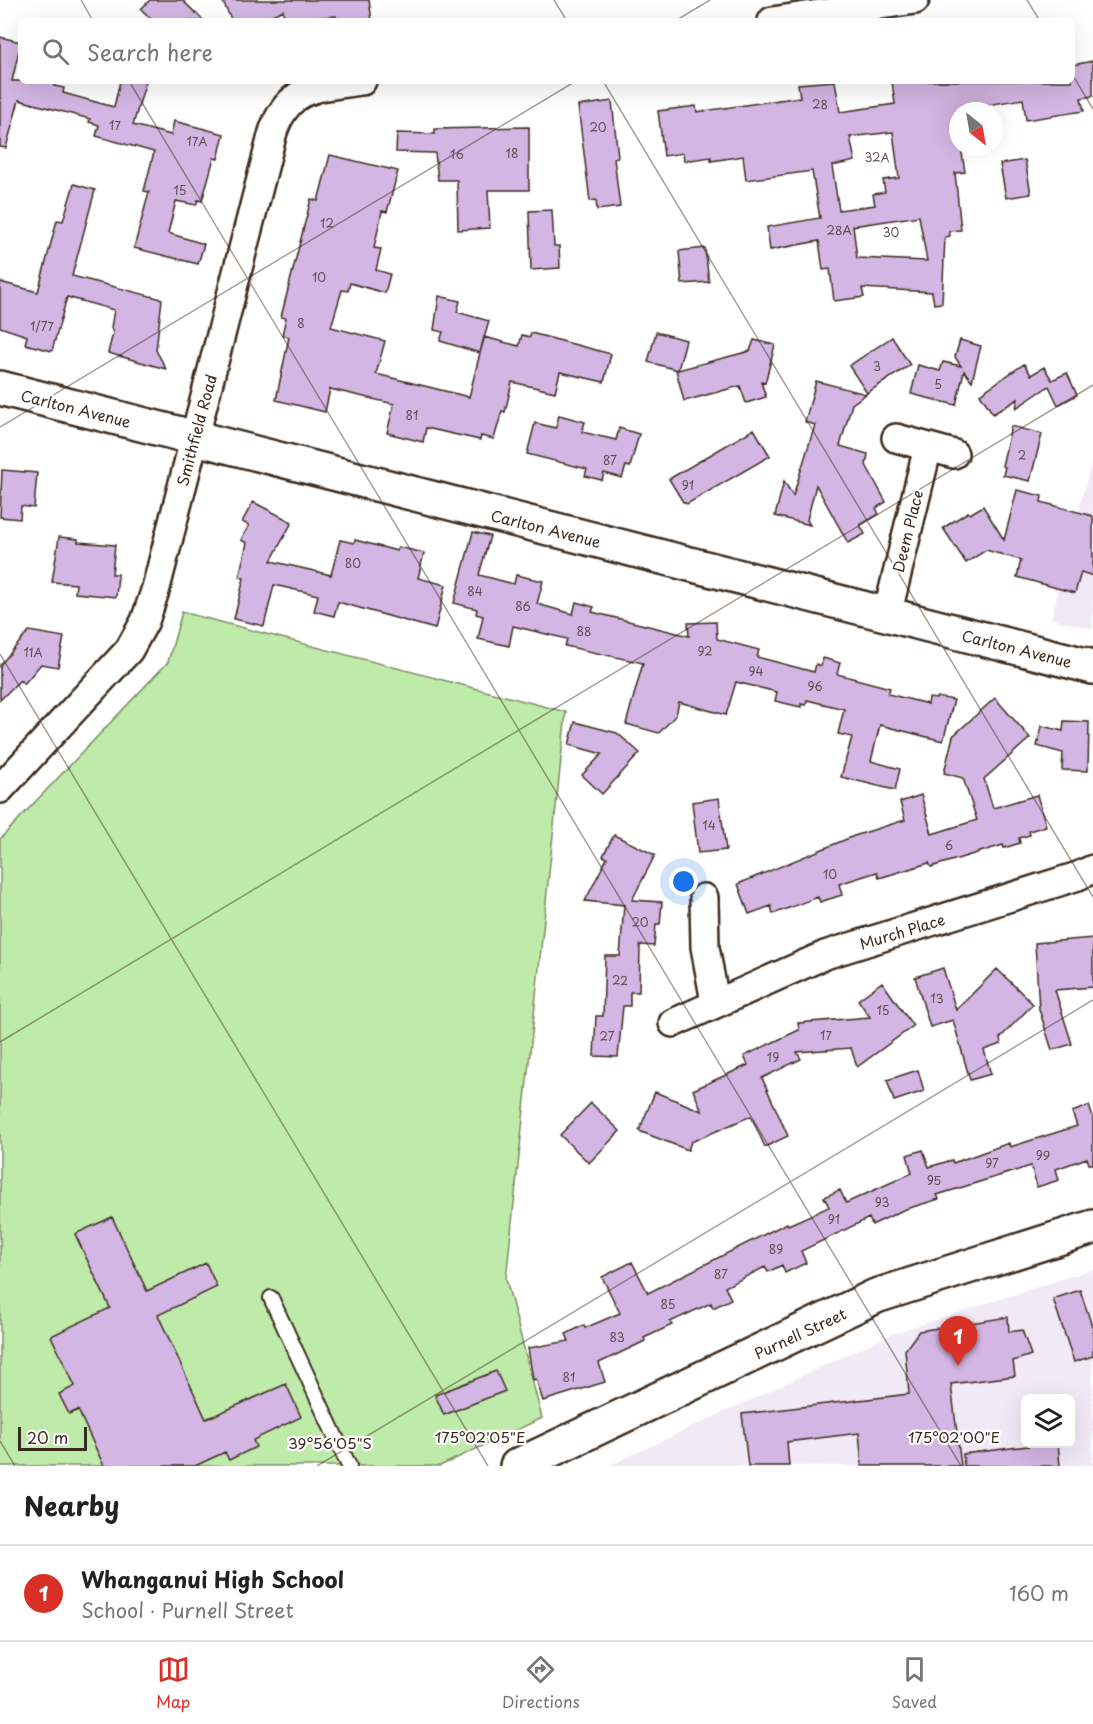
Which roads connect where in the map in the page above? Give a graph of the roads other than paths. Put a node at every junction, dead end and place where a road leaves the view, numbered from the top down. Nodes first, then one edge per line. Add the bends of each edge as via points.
1 (915, 0) edge
2 (792, 18) edge
3 (348, 84) edge
4 (0, 388) edge
5 (194, 438) junction
6 (896, 438) dead end
7 (928, 447) junction
8 (954, 454) dead end
9 (887, 615) junction
10 (1093, 667) edge
11 (0, 789) edge
12 (1093, 869) edge
13 (704, 898) dead end
14 (715, 1002) junction
15 (673, 1023) dead end
16 (1093, 1227) edge
17 (271, 1298) dead end
18 (350, 1466) edge
19 (517, 1466) edge

1 - 2 street
3 - 5 street, Smithfield Road via 300,94 277,120
4 - 5 main road, Carlton Avenue
5 - 9 main road, Carlton Avenue
5 - 11 street, Smithfield Road via 156,588 145,621 129,650
6 - 7 street
7 - 8 street
7 - 9 street, Deem Place
9 - 10 main road, Carlton Avenue
12 - 14 street, Murch Place via 825,955
13 - 14 street via 705,947
14 - 15 street, Murch Place
16 - 19 main road, Purnell Street via 876,1296
17 - 18 lane

